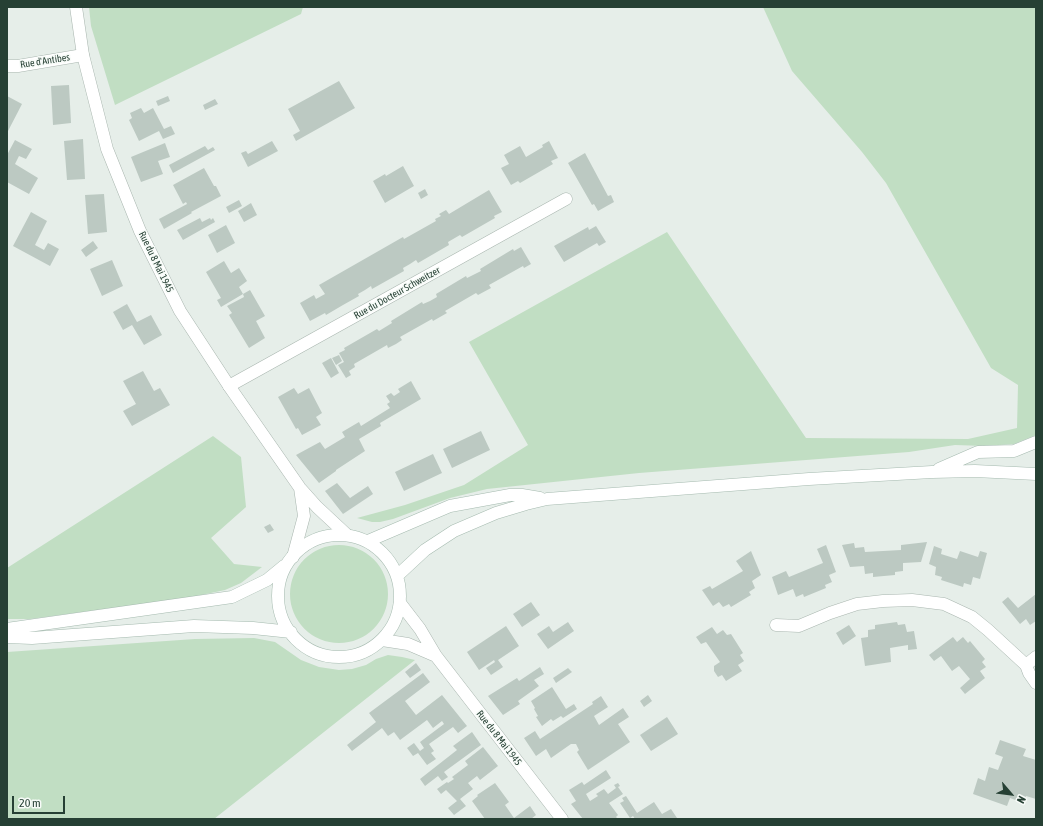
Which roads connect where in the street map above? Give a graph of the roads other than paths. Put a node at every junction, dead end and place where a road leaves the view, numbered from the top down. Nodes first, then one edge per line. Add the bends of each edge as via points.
1 (76, 7) edge
2 (83, 55) junction
3 (7, 66) edge
4 (566, 199) dead end
5 (229, 386) junction
6 (1036, 442) edge
7 (932, 472) junction
8 (1036, 474) edge
9 (300, 488) junction
10 (548, 499) junction
11 (347, 535) junction
12 (368, 541) junction
13 (290, 560) junction
14 (397, 576) junction
15 (400, 603) junction
16 (776, 625) dead end
17 (7, 628) edge
18 (290, 632) junction
19 (7, 637) edge
20 (382, 640) junction
21 (436, 656) junction
22 (1036, 657) edge
23 (1026, 665) junction
24 (1036, 683) edge
25 (562, 819) edge

1 - 2 main road, Rue du 8 Mai 1945
2 - 3 main road, Rue d'Antibes
2 - 5 main road, Rue du 8 Mai 1945 via 107,149 140,231 180,311
4 - 5 main road, Rue du Docteur Schweitzer
5 - 9 main road, Rue du 8 Mai 1945
6 - 7 main road via 1014,451 978,452
7 - 8 main road
7 - 10 main road
9 - 11 main road, Rue du 8 Mai 1945
9 - 13 main road, Rue du 8 Mai 1945 via 304,516
10 - 12 main road via 510,495 450,506
10 - 14 main road via 496,513 454,530 425,550
11 - 12 main road
11 - 13 main road via 332,533 317,538 304,546
12 - 14 main road via 386,556
13 - 17 main road via 267,580 232,597
13 - 18 main road via 280,580 278,594 278,609
14 - 15 main road
15 - 20 main road via 393,626
15 - 21 main road, Rue du 8 Mai 1945
16 - 23 main road via 799,626 858,604 882,601 912,600 944,604 972,617
18 - 19 main road via 194,626 32,638
18 - 20 main road via 297,641 312,651 329,657 351,656 368,650
20 - 21 main road, Rue du 8 Mai 1945 via 408,644
21 - 25 main road, Rue du 8 Mai 1945
22 - 23 main road
23 - 24 main road

